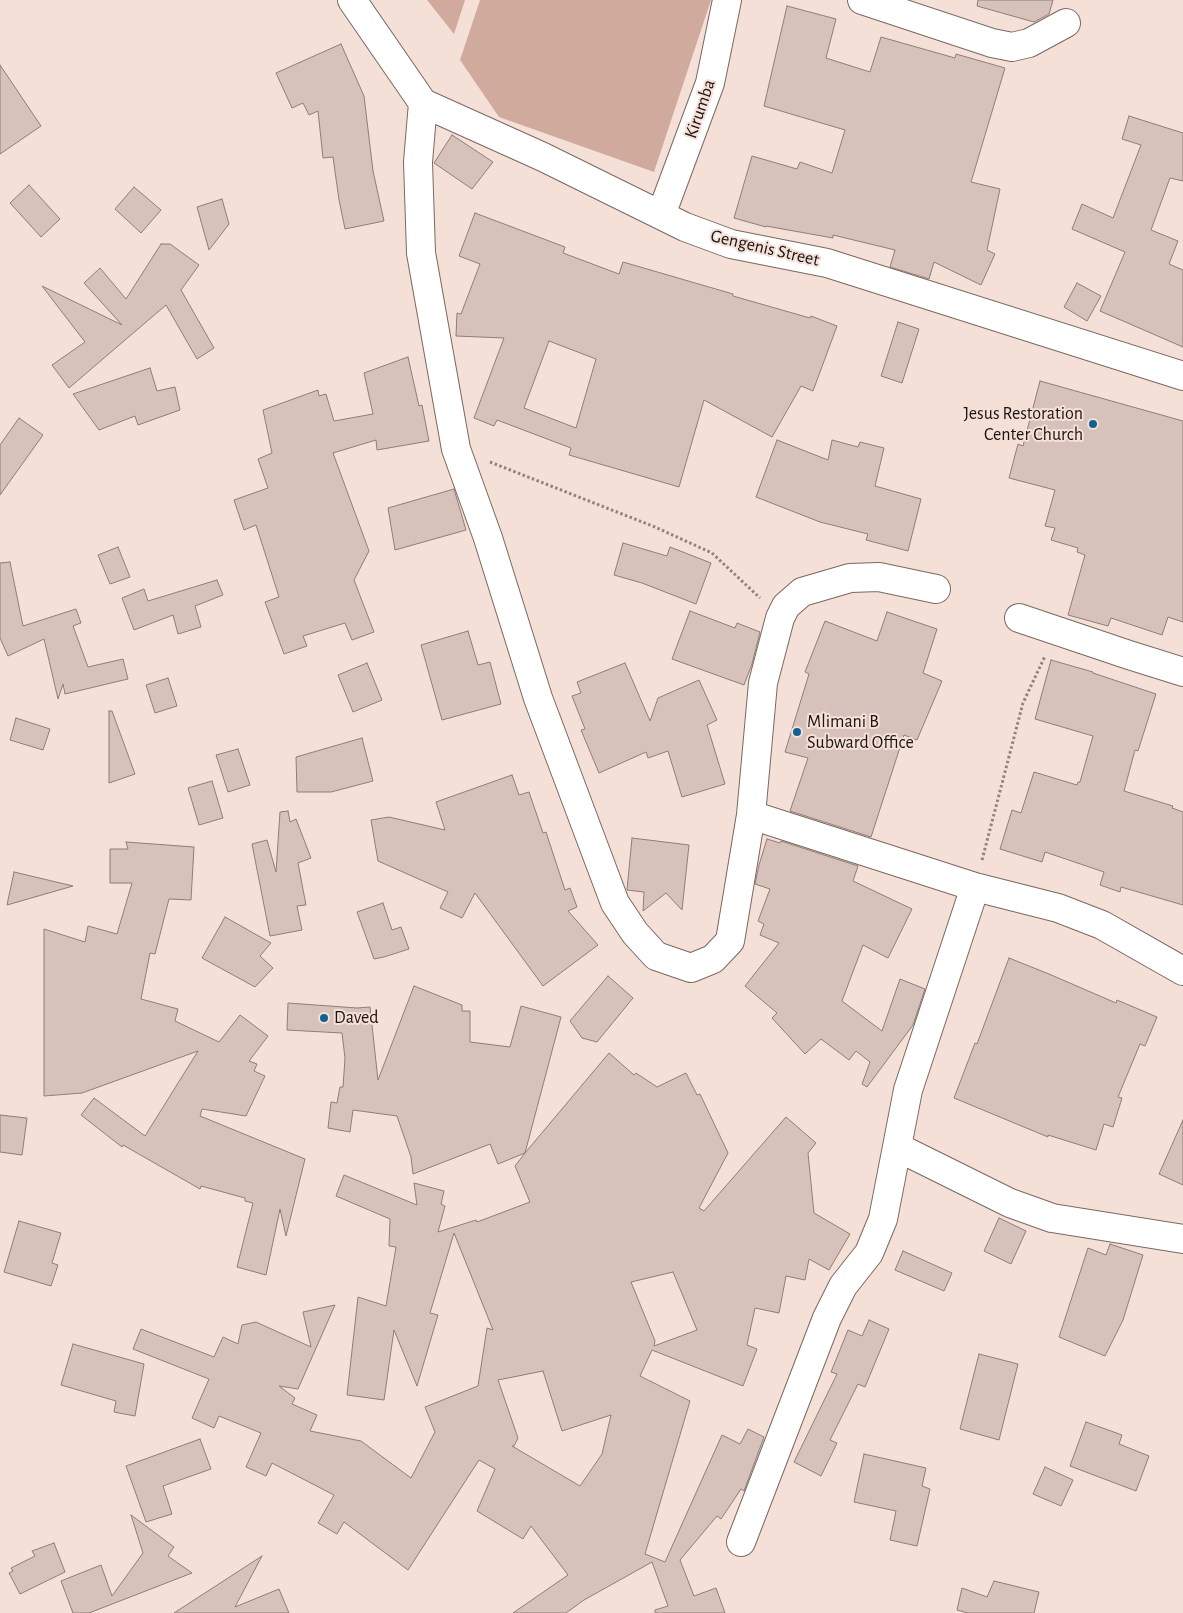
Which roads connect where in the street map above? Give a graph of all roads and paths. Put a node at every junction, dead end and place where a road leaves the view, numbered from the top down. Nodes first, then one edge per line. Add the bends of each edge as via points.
1 (352, 0) edge
2 (862, 0) edge
3 (732, 2) edge
4 (1066, 23) dead end
5 (423, 103) junction
6 (661, 215) junction
7 (1183, 376) edge
8 (458, 454) junction
9 (936, 589) dead end
10 (780, 618) junction
11 (1019, 618) dead end
12 (1057, 631) junction
13 (1183, 672) edge
14 (751, 815) junction
15 (975, 886) junction
16 (1183, 971) edge
17 (897, 1147) junction
18 (1183, 1238) edge
19 (741, 1542) dead end

1 - 5 street
2 - 4 street via 992,43 1012,46 1029,43
3 - 6 street, Kirumba via 710,83
5 - 6 street, Gengenis Street
5 - 8 street via 418,162 420,253
6 - 7 street, Gengenis Street via 731,244 828,263
8 - 10 path via 494,463 712,553
8 - 14 street via 538,698 615,902 635,933 656,956 691,968 713,959 730,942
9 - 10 street via 879,576 850,578 802,592 786,606
10 - 14 street via 763,683
11 - 12 street
12 - 13 street
12 - 15 path via 1023,703
14 - 15 street
15 - 16 street via 1058,908 1102,925
15 - 17 street via 908,1090
17 - 18 street via 1010,1203 1052,1218
17 - 19 street via 883,1219 869,1253 843,1286 827,1318

